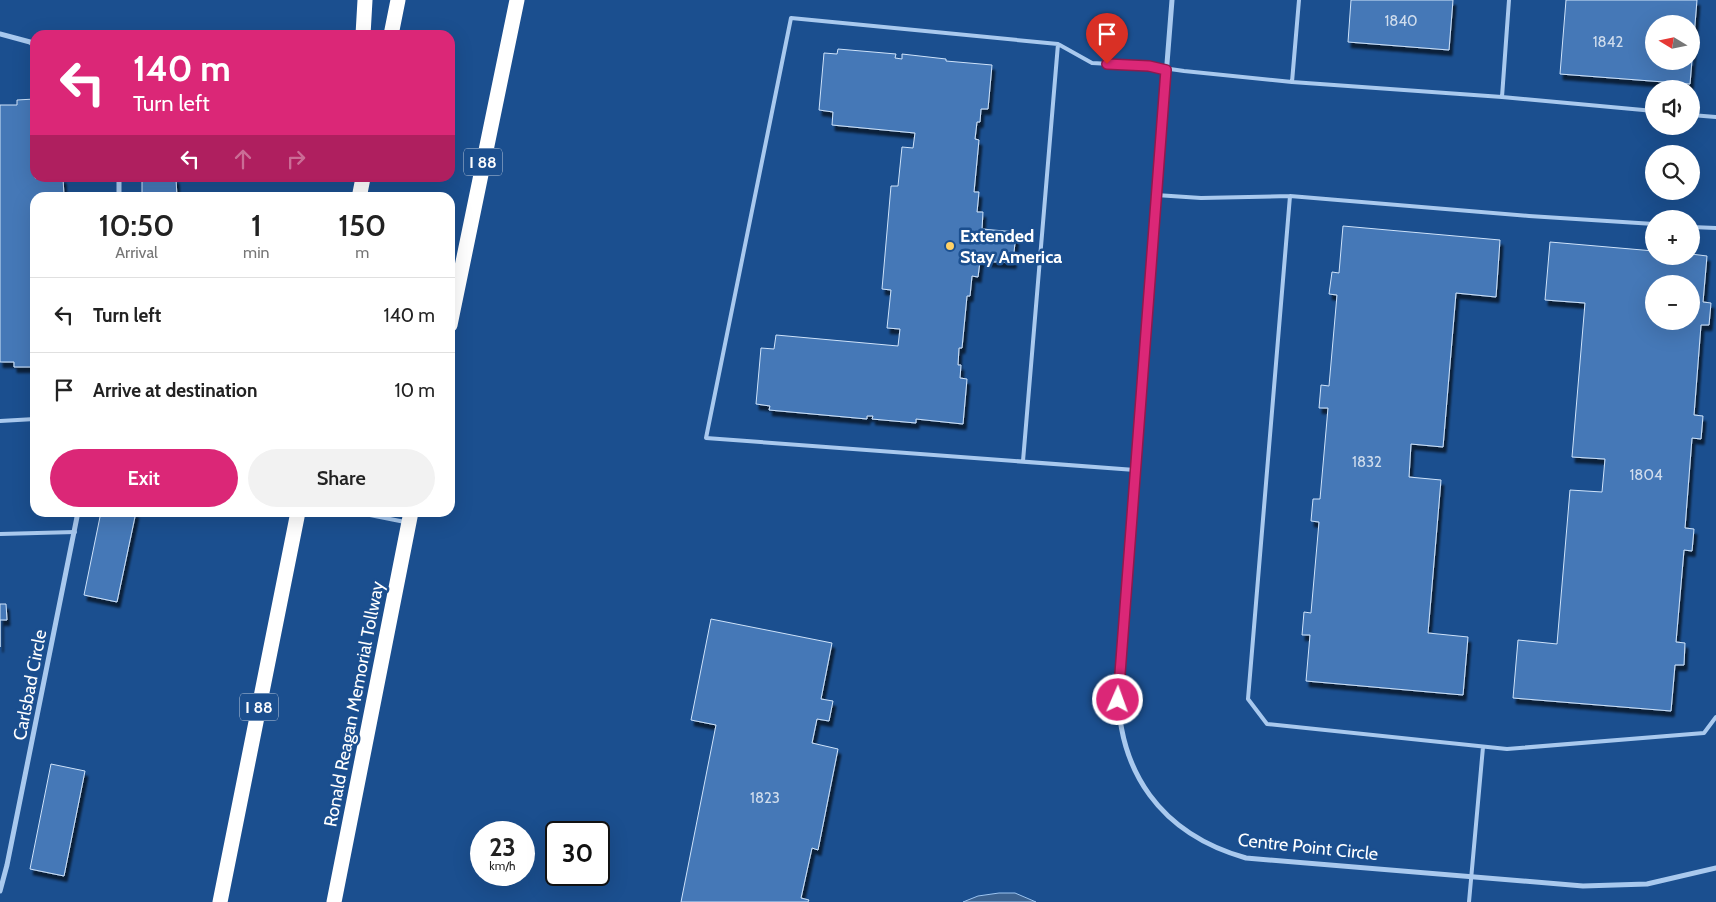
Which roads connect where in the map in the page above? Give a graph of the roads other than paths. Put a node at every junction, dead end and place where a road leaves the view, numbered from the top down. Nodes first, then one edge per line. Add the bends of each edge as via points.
1 (365, 0) edge
2 (398, 0) edge
3 (517, 0) edge
4 (1172, 0) edge
5 (1299, 0) edge
6 (1509, 0) edge
7 (363, 30) edge
8 (392, 30) edge
9 (0, 34) edge
10 (30, 42) edge
11 (1058, 44) junction
12 (1166, 70) junction
13 (1292, 82) junction
14 (1502, 97) junction
15 (1645, 110) edge
16 (1700, 116) edge
17 (1716, 117) edge
18 (1156, 195) junction
19 (1290, 196) junction
20 (1645, 223) edge
21 (1700, 227) edge
22 (1716, 228) edge
23 (455, 301) edge
24 (30, 420) edge
25 (0, 421) edge
26 (1023, 461) junction
27 (1135, 470) junction
28 (77, 517) edge
29 (297, 517) edge
30 (410, 518) edge
31 (75, 532) junction
32 (0, 534) edge
33 (1716, 717) edge
34 (1483, 747) junction
35 (1716, 868) edge
36 (1471, 877) junction
37 (0, 892) edge
38 (220, 902) edge
39 (334, 902) edge
40 (1469, 902) edge

1 - 7 highway
2 - 8 highway
3 - 23 highway, I 88
4 - 12 street, Centre Point Circle
5 - 13 lane
6 - 14 lane
9 - 10 street
11 - 12 lane via 1092,63
11 - 26 lane
11 - 26 lane via 791,18 706,438
12 - 13 lane
12 - 18 street, Centre Point Circle
13 - 14 lane
14 - 15 lane
16 - 17 lane
18 - 19 lane via 1201,198
18 - 27 street, Centre Point Circle
19 - 20 lane
19 - 34 lane via 1248,700 1267,724
21 - 22 lane
24 - 25 lane
26 - 27 lane
27 - 36 street, Centre Point Circle via 1118,700 1125,747 1137,776 1153,801 1198,840 1246,858
28 - 31 street, Carlsbad Circle
29 - 38 highway, I 88
30 - 39 highway, Ronald Reagan Memorial Tollway
31 - 32 lane
31 - 37 street, Carlsbad Circle
33 - 34 lane via 1704,733 1507,749
34 - 36 lane
35 - 36 street, Centre Point Circle via 1626,886
36 - 40 lane

